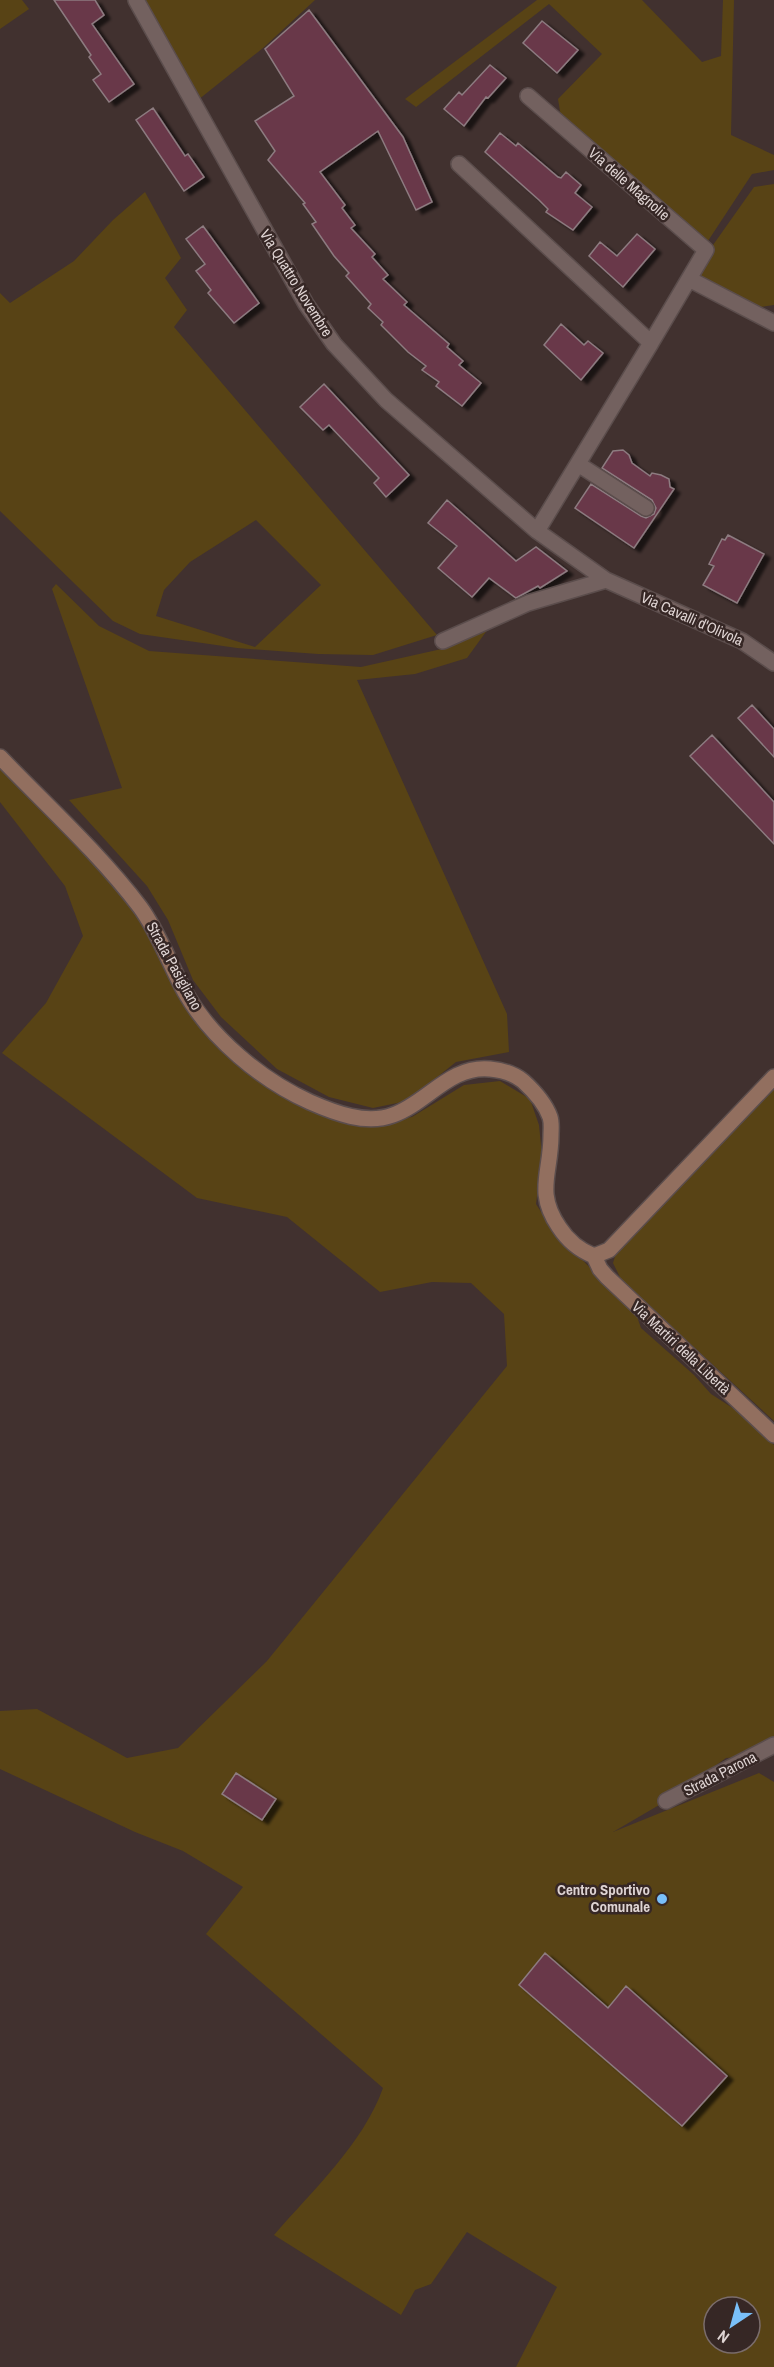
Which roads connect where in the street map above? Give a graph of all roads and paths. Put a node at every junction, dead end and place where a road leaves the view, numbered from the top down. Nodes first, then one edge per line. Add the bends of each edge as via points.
1 (136, 0) edge
2 (528, 96) dead end
3 (459, 164) dead end
4 (689, 279) junction
5 (774, 324) edge
6 (651, 343) junction
7 (578, 464) junction
8 (646, 508) dead end
9 (537, 531) junction
10 (606, 580) junction
11 (442, 641) dead end
12 (774, 663) edge
13 (0, 757) edge
14 (774, 1077) edge
15 (594, 1256) junction
16 (774, 1435) edge
17 (774, 1745) edge
18 (666, 1801) dead end

1 - 9 street, Via Quattro Novembre via 284,267 334,344 386,400
2 - 4 street, Via delle Magnolie via 706,250
3 - 6 street
4 - 5 street
4 - 6 street, Via delle Magnolie
6 - 7 street, Via delle Magnolie
7 - 8 street
7 - 9 street, Via delle Magnolie
9 - 10 street, Via Quattro Novembre
10 - 11 street via 528,603
10 - 12 street, Via Cavalli d'Olivola via 742,641
13 - 15 street, Strada Pasigliano via 142,909 186,994 206,1022 279,1085 309,1102 364,1119 392,1116 460,1073 480,1068 503,1070 521,1080 539,1097 550,1118 544,1191 550,1214 564,1235
14 - 15 street via 609,1250
15 - 16 street, Via Martiri della Libertà via 607,1277
17 - 18 street, Strada Parona

